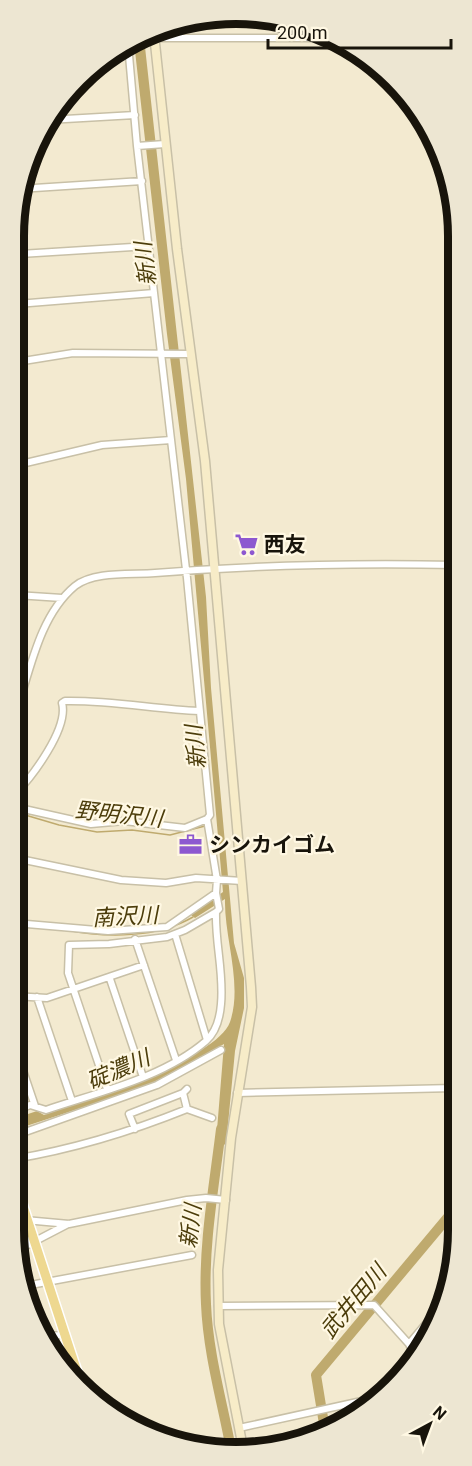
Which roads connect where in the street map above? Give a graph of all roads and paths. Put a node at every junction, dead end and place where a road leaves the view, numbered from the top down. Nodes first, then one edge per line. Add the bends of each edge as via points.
1 (165, 36) edge
2 (311, 38) edge
3 (155, 40) edge
4 (129, 52) edge
5 (135, 115) junction
6 (59, 119) edge
7 (162, 144) junction
8 (138, 145) junction
9 (142, 181) junction
10 (29, 188) edge
11 (149, 246) junction
12 (24, 254) edge
13 (154, 293) junction
14 (24, 304) edge
15 (163, 353) junction
16 (187, 354) junction
17 (24, 361) edge
18 (171, 440) junction
19 (24, 463) edge
20 (448, 565) edge
21 (212, 568) junction
22 (187, 570) junction
23 (24, 596) edge
24 (62, 598) junction
25 (24, 690) edge
26 (199, 711) junction
27 (24, 785) edge
28 (24, 809) edge
29 (207, 819) junction
30 (24, 860) edge
31 (218, 881) junction
32 (239, 881) junction
33 (216, 893) junction
34 (216, 912) junction
35 (24, 924) edge
36 (176, 934) junction
37 (135, 939) junction
38 (144, 965) junction
39 (110, 979) junction
40 (74, 990) junction
41 (24, 997) edge
42 (37, 998) junction
43 (207, 1040) junction
44 (221, 1050) dead end
45 (176, 1060) junction
46 (24, 1075) edge
47 (143, 1077) junction
48 (448, 1088) edge
49 (107, 1089) junction
50 (237, 1093) junction
51 (72, 1101) junction
52 (34, 1106) junction
53 (24, 1109) edge
54 (187, 1109) junction
55 (212, 1118) dead end
56 (135, 1130) junction
57 (24, 1132) edge
58 (24, 1157) edge
59 (222, 1199) junction
60 (24, 1211) edge
61 (24, 1220) edge
62 (27, 1220) junction
63 (69, 1224) junction
64 (34, 1243) junction
65 (25, 1248) edge
66 (192, 1255) dead end
67 (46, 1281) junction
68 (31, 1285) edge
69 (218, 1306) junction
70 (426, 1324) edge
71 (65, 1335) junction
72 (52, 1336) edge
73 (409, 1344) junction
74 (411, 1349) edge
75 (76, 1369) edge
76 (360, 1401) edge
77 (240, 1428) junction
78 (242, 1442) edge

1 - 2 street
3 - 7 street
4 - 5 street
5 - 6 street
5 - 8 street
7 - 8 street
7 - 16 street
8 - 9 street
9 - 10 street
9 - 11 street
11 - 12 street
11 - 13 street
13 - 14 street
13 - 15 street
15 - 16 street
15 - 17 street via 61,354
15 - 18 street
16 - 21 street
18 - 19 street via 102,445
18 - 22 street
20 - 21 street via 274,564
21 - 22 street
21 - 32 street
22 - 24 street via 92,578
22 - 26 street
23 - 24 street
24 - 25 street via 51,612
26 - 27 street via 103,700 65,701 54,739
26 - 29 street via 210,815
28 - 29 street via 91,824 124,821 185,828
29 - 31 street
30 - 31 street via 121,880
31 - 32 street
31 - 33 street
32 - 50 street via 252,1007
33 - 34 street
33 - 35 street via 167,927 108,931
34 - 36 street
34 - 43 street via 221,1005 218,1026
36 - 37 street
36 - 43 street
37 - 38 street
37 - 40 street via 69,945 68,973
38 - 39 street
38 - 45 street
39 - 40 street
39 - 47 street
40 - 42 street
40 - 49 street
41 - 42 street
42 - 51 street
43 - 45 street
44 - 57 street via 157,1085
45 - 47 street
46 - 52 street
47 - 49 street
48 - 50 street
49 - 51 street
50 - 59 street
51 - 52 street via 46,1110
52 - 53 street
54 - 55 street
54 - 56 street
54 - 56 street via 185,1091 129,1114
56 - 58 street via 72,1149
59 - 63 street via 208,1198
59 - 69 street
60 - 62 main road
61 - 62 street
62 - 63 street
62 - 64 main road
63 - 64 street
64 - 65 street
64 - 67 main road
66 - 67 street
67 - 68 street
67 - 71 main road
69 - 73 street via 376,1307
69 - 77 street
70 - 73 street
71 - 72 street
71 - 75 main road
73 - 74 street
76 - 77 street
77 - 78 street

